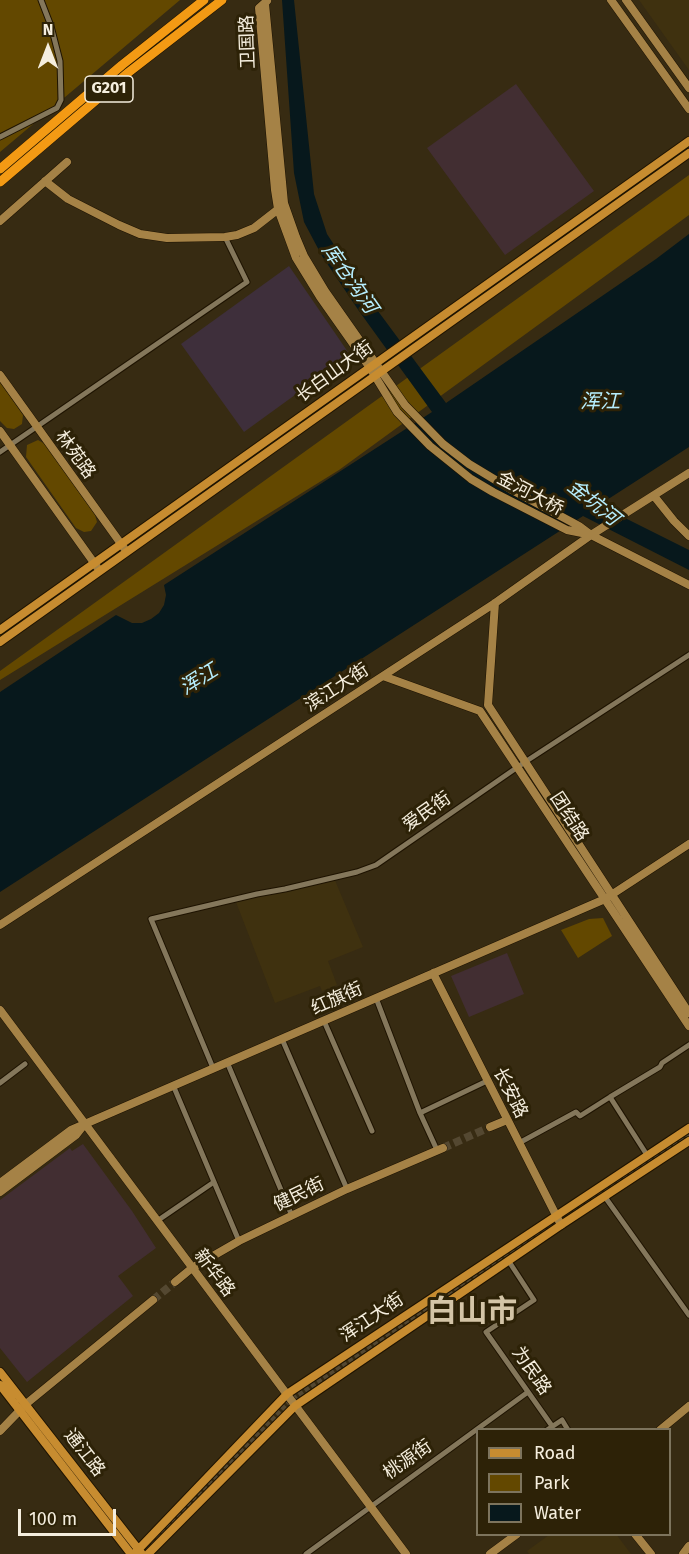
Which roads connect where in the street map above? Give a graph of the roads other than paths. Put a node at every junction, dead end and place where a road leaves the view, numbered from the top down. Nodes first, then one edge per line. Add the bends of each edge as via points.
1 (41, 0) edge
2 (204, 0) edge
3 (222, 0) edge
4 (611, 0) edge
5 (626, 0) edge
6 (266, 2) edge
7 (689, 88) edge
8 (689, 109) edge
9 (0, 137) edge
10 (689, 141) edge
11 (689, 153) edge
12 (67, 162) dead end
13 (0, 169) edge
14 (45, 181) junction
15 (0, 182) edge
16 (281, 206) junction
17 (0, 221) edge
18 (225, 237) junction
19 (406, 347) junction
20 (375, 370) junction
21 (0, 375) edge
22 (405, 405) joint
23 (397, 412) joint
24 (36, 426) junction
25 (0, 431) edge
26 (10, 445) junction
27 (0, 452) edge
28 (689, 473) edge
29 (654, 496) junction
30 (591, 535) junction
31 (689, 536) edge
32 (124, 548) junction
33 (97, 567) junction
34 (689, 585) edge
35 (495, 603) junction
36 (0, 630) edge
37 (0, 642) edge
38 (689, 655) edge
39 (383, 676) junction
40 (488, 705) junction
41 (480, 711) junction
42 (522, 765) junction
43 (689, 844) edge
44 (608, 897) junction
45 (0, 925) edge
46 (433, 974) junction
47 (376, 998) junction
48 (0, 1010) edge
49 (689, 1013) edge
50 (324, 1021) junction
51 (689, 1026) edge
52 (282, 1039) junction
53 (689, 1045) edge
54 (227, 1062) junction
55 (25, 1064) dead end
56 (213, 1068) junction
57 (487, 1081) junction
58 (0, 1083) edge
59 (173, 1086) junction
60 (610, 1097) junction
61 (420, 1113) junction
62 (507, 1120) junction
63 (84, 1125) junction
64 (490, 1127) tunnel mouth
65 (689, 1128) edge
66 (372, 1131) dead end
67 (689, 1141) edge
68 (519, 1143) junction
69 (440, 1149) joint
70 (647, 1155) junction
71 (214, 1182) junction
72 (0, 1183) edge
73 (346, 1189) junction
74 (0, 1192) edge
75 (605, 1197) junction
76 (292, 1216) junction
77 (556, 1216) junction
78 (157, 1221) junction
79 (561, 1225) junction
80 (239, 1241) junction
81 (508, 1260) junction
82 (192, 1268) junction
83 (175, 1282) tunnel mouth
84 (153, 1300) tunnel mouth
85 (689, 1315) edge
86 (0, 1371) edge
87 (0, 1385) edge
88 (528, 1392) junction
89 (287, 1394) junction
90 (295, 1406) junction
91 (689, 1406) edge
92 (22, 1407) junction
93 (478, 1428) edge
94 (549, 1428) edge
95 (567, 1428) edge
96 (662, 1428) edge
97 (476, 1429) edge
98 (0, 1431) edge
99 (371, 1505) junction
100 (514, 1536) edge
101 (637, 1536) edge
102 (689, 1546) edge
103 (137, 1553) edge
104 (148, 1554) edge
105 (306, 1554) edge
106 (406, 1554) edge
107 (490, 1554) edge
108 (651, 1554) edge
109 (683, 1554) edge

1 - 9 street via 60,61 62,99 57,108
2 - 13 highway, G201
3 - 15 highway, G201 via 129,72
4 - 8 street
5 - 7 street
6 - 16 street, 卫国路 via 259,8
10 - 19 main road, 长白山大街
11 - 19 main road, 长白山大街
12 - 14 street
14 - 17 street
14 - 18 street via 68,199 140,234 166,238
16 - 18 street via 254,228
16 - 20 street, 卫国路 via 313,272
18 - 24 street via 247,282
19 - 20 main road, 长白山大街 via 394,362
19 - 20 main road, 长白山大街 via 388,354
20 - 22 street, 卫国路
20 - 23 street, 卫国路
20 - 32 main road, 长白山大街
21 - 24 street, 林苑路
22 - 30 street, 金河大桥 via 469,464
23 - 30 street, 金河大桥 via 430,446 471,479 567,530
24 - 26 street
24 - 32 street, 林苑路
25 - 26 street
26 - 27 street
26 - 33 street
28 - 29 street, 滨江大街
29 - 30 street, 滨江大街
29 - 31 street
30 - 34 street
30 - 35 street, 滨江大街
32 - 33 main road, 长白山大街
33 - 36 main road, 长白山大街
33 - 37 main road, 长白山大街
35 - 39 street, 滨江大街
35 - 40 street
38 - 42 street, 爱民街
39 - 41 street
39 - 45 street, 滨江大街
40 - 41 street
40 - 42 street, 团结路
41 - 42 street, 团结路
42 - 44 street, 团结路
42 - 56 street, 爱民街 via 376,865 151,920
43 - 44 street, 红旗街
44 - 46 street, 红旗街
44 - 49 street, 团结路
44 - 51 street, 团结路
46 - 47 street, 红旗街
46 - 57 street, 长安路
47 - 50 street, 红旗街
47 - 61 street
48 - 63 street, 新华路
50 - 52 street, 红旗街
50 - 66 street
52 - 54 street, 红旗街
52 - 73 street
53 - 60 street
54 - 56 street, 红旗街
54 - 76 street
55 - 58 street
56 - 59 street, 红旗街
57 - 61 street
57 - 62 street, 长安路
59 - 63 street, 红旗街
59 - 71 street
60 - 68 street
60 - 70 street
61 - 69 street
62 - 64 street
62 - 68 street, 长安路
63 - 72 street, 红旗街 via 71,1130
63 - 74 street
63 - 78 street, 新华路
65 - 70 main road, 浑江大街
67 - 75 main road, 浑江大街
68 - 77 street, 长安路
69 - 73 street, 健民街
70 - 77 main road, 浑江大街
71 - 78 street
71 - 80 street
73 - 76 street, 健民街
75 - 79 main road, 浑江大街
75 - 85 street
76 - 80 street, 健民街
77 - 79 street, 长安路
77 - 89 main road, 浑江大街
78 - 82 street, 新华路
79 - 81 main road, 浑江大街
80 - 82 street, 健民街
81 - 88 street, 为民路 via 534,1300 486,1332
81 - 90 main road, 浑江大街
82 - 83 street, 健民街
82 - 89 street, 新华路
84 - 92 street
86 - 92 main road, 通江路
87 - 92 main road, 通江路
88 - 93 street, 桃源街
88 - 94 street, 为民路
89 - 90 street, 新华路
89 - 103 main road, 浑江大街
90 - 99 street, 新华路
90 - 104 main road, 浑江大街
91 - 96 street
92 - 98 street
92 - 103 main road, 通江路
94 - 95 street, 为民路 via 562,1420
97 - 99 street, 桃源街
99 - 105 street, 桃源街
99 - 106 street, 新华路
100 - 107 street
101 - 108 street
102 - 109 street

